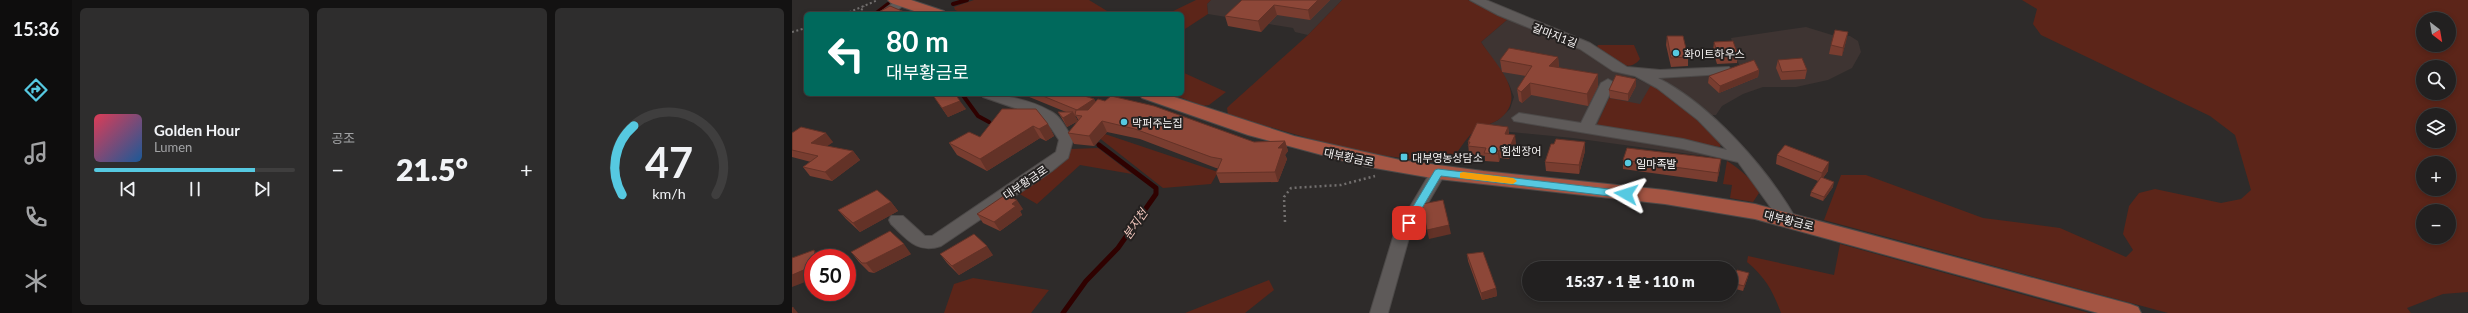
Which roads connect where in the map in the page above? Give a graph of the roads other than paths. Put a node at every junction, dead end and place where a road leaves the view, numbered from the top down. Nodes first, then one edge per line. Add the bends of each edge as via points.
1 (1476, 0) edge
2 (899, 1) edge
3 (886, 12) edge
4 (932, 12) edge
5 (1724, 70) edge
6 (1633, 72) junction
7 (1608, 83) dead end
8 (994, 96) edge
9 (1154, 96) edge
10 (1519, 118) dead end
11 (1586, 128) junction
12 (1741, 158) junction
13 (1438, 172) junction
14 (897, 220) dead end
15 (1788, 220) junction
16 (1379, 313) edge
17 (2130, 313) edge

1 - 6 lane, 갈마지1길 via 1509,17 1584,46 1609,64
2 - 3 lane
2 - 4 main road
5 - 6 lane, 갈마지1길
6 - 12 lane, 갈마지1길 via 1689,102
7 - 11 lane
8 - 14 lane, 대부황금로 via 1046,114 1057,125 1066,140 1063,154 935,242 921,242
9 - 13 main road, 대부황금로 via 1284,141 1344,157
10 - 11 lane
11 - 12 lane via 1706,148
12 - 15 lane, 갈마지1길 via 1769,191
13 - 15 main road, 대부황금로 via 1711,204
13 - 16 lane via 1402,234
15 - 17 main road, 대부황금로

